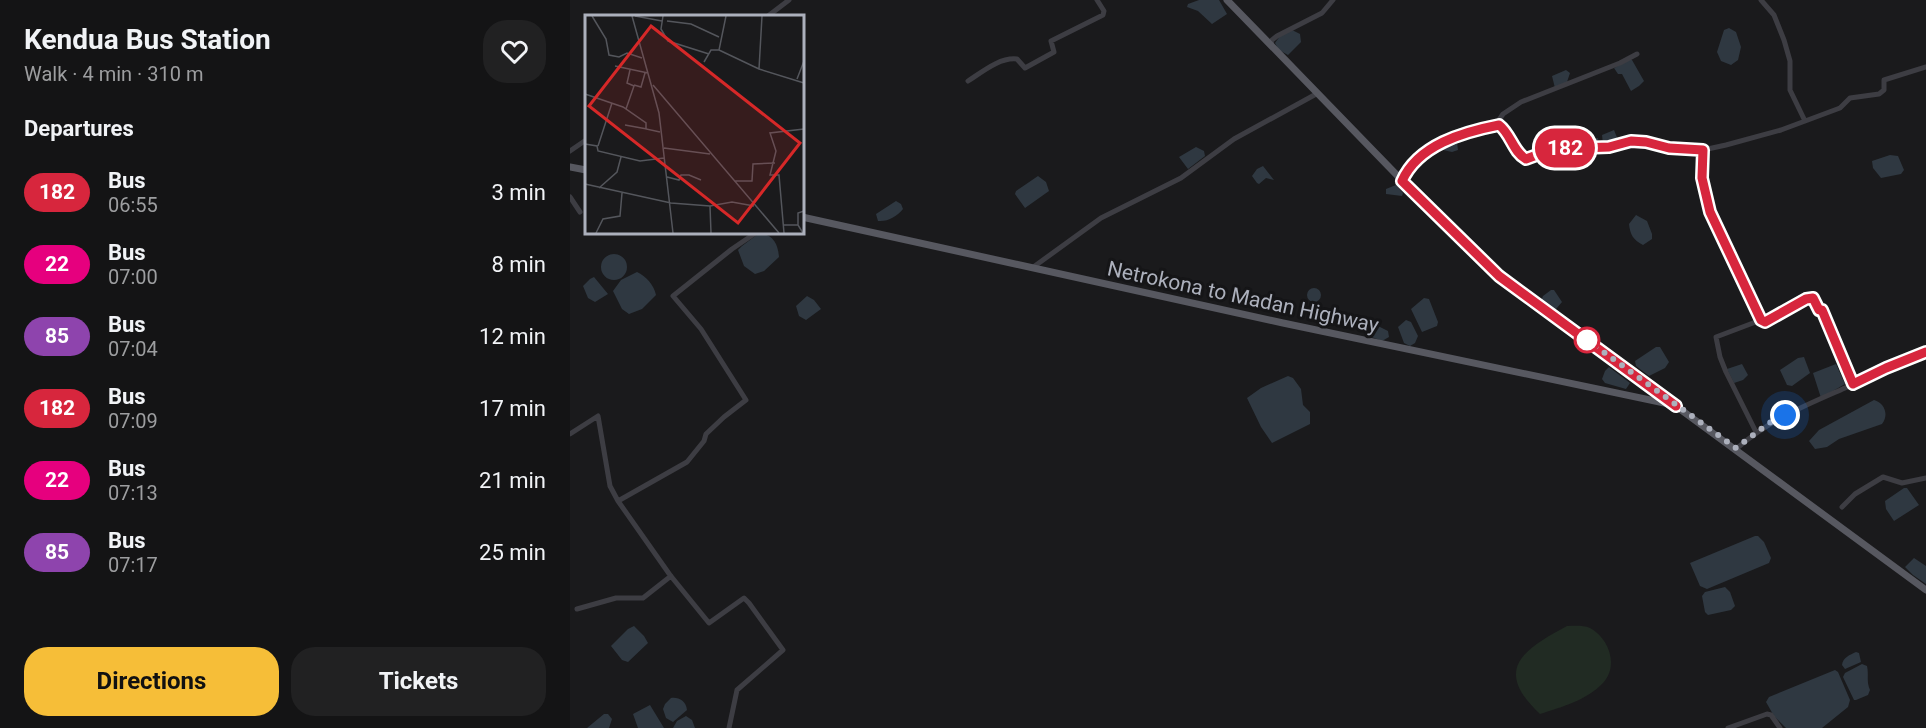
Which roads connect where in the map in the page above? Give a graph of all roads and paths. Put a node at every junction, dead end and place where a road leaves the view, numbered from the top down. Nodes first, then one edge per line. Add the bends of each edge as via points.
1 (789, 0) edge
2 (1097, 0) edge
3 (1227, 0) edge
4 (1333, 0) edge
5 (1761, 0) edge
6 (769, 15) edge
7 (1271, 44) junction
8 (1637, 54) dead end
9 (1926, 67) edge
10 (968, 81) dead end
11 (1318, 93) junction
12 (1805, 121) junction
13 (1495, 126) junction
14 (585, 141) edge
15 (1703, 150) junction
16 (570, 151) edge
17 (570, 166) edge
18 (585, 170) edge
19 (1402, 181) junction
20 (570, 197) edge
21 (580, 212) dead end
22 (804, 217) edge
23 (754, 234) edge
24 (1032, 268) junction
25 (1761, 320) junction
26 (1926, 352) edge
27 (1853, 384) junction
28 (1676, 406) junction
29 (1756, 432) junction
30 (570, 434) edge
31 (1736, 448) junction
32 (1926, 478) edge
33 (618, 501) junction
34 (1842, 507) dead end
35 (671, 576) junction
36 (1926, 590) edge
37 (577, 609) dead end
38 (729, 728) edge
39 (1728, 728) edge
40 (1780, 728) edge

1 - 6 street
2 - 10 street via 1103,15 1051,41 1054,52 1025,68 1017,59 1010,58
3 - 7 main road
4 - 7 street via 1322,13 1277,36
5 - 12 street via 1774,15 1784,40 1790,61 1790,90
7 - 11 main road
8 - 13 street via 1521,102 1503,114
9 - 12 street via 1884,80 1880,94 1850,98 1840,108
11 - 19 main road
11 - 24 street via 1234,139 1181,178 1101,218
12 - 15 street via 1767,135
13 - 15 street via 1504,129 1517,152 1526,159 1553,149 1603,148 1631,141
13 - 19 street via 1439,144 1415,160
14 - 16 street
15 - 25 street via 1702,178 1710,212
17 - 18 main road
19 - 28 main road via 1499,276
20 - 21 street
22 - 24 main road, Netrokona to Madan Highway
23 - 33 street via 673,296 701,329 746,400 706,434 687,462
24 - 28 main road, Netrokona to Madan Highway
25 - 27 street via 1765,322 1813,298 1822,310
25 - 29 street via 1716,338 1726,372
26 - 27 street
27 - 29 street
28 - 31 main road
29 - 31 street
30 - 33 street via 598,416 610,486
31 - 36 main road
32 - 34 street via 1902,483 1883,477
33 - 35 street
35 - 37 street via 643,598 616,598
35 - 38 street via 710,623 744,598 783,650 737,690
39 - 40 street via 1767,714

